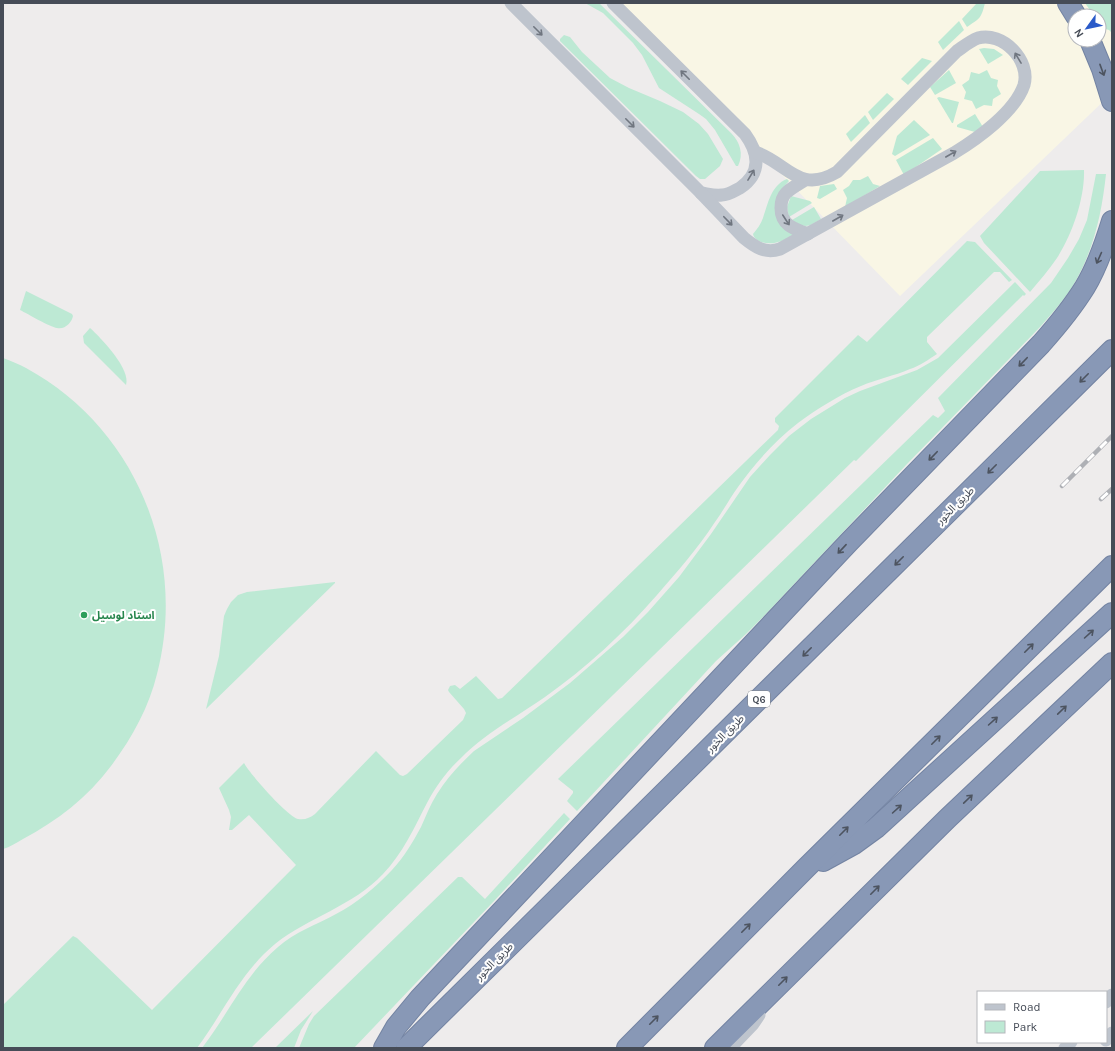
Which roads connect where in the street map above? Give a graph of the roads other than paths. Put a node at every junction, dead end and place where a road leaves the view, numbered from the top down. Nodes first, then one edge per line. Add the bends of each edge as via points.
1 (510, 3) edge
2 (613, 3) edge
3 (1093, 48) edge
4 (1112, 101) edge
5 (755, 152) junction
6 (805, 180) junction
7 (700, 192) junction
8 (1112, 221) edge
9 (808, 234) junction
10 (1112, 350) edge
11 (1112, 566) edge
12 (1112, 613) edge
13 (1112, 663) edge
14 (806, 868) junction
15 (768, 996) junction
16 (384, 1048) edge
17 (406, 1048) edge
18 (627, 1048) edge
19 (715, 1048) edge
20 (730, 1048) edge

1 -> 7 street
5 -> 2 street via 745,134
3 -> 4 highway
5 - 6 street via 767,155 786,170
7 -> 5 street via 714,196 723,195 734,192 746,184 755,170
6 -> 9 street via 786,192 781,210 784,222
9 -> 6 street via 954,153 987,130 1014,101 1024,84 1025,75 1019,58 1004,42 992,37 978,38 957,51 837,172 818,180
7 -> 9 street via 744,238 765,251 780,249
8 -> 16 highway via 1101,256 1085,287 1041,344 848,543 420,998 396,1027
10 -> 17 highway, طريق الخور / Q6
14 -> 11 highway
14 -> 12 highway via 854,844 876,828
15 -> 13 highway via 948,818
18 -> 14 highway
15 - 19 highway
15 - 20 street via 753,1024

